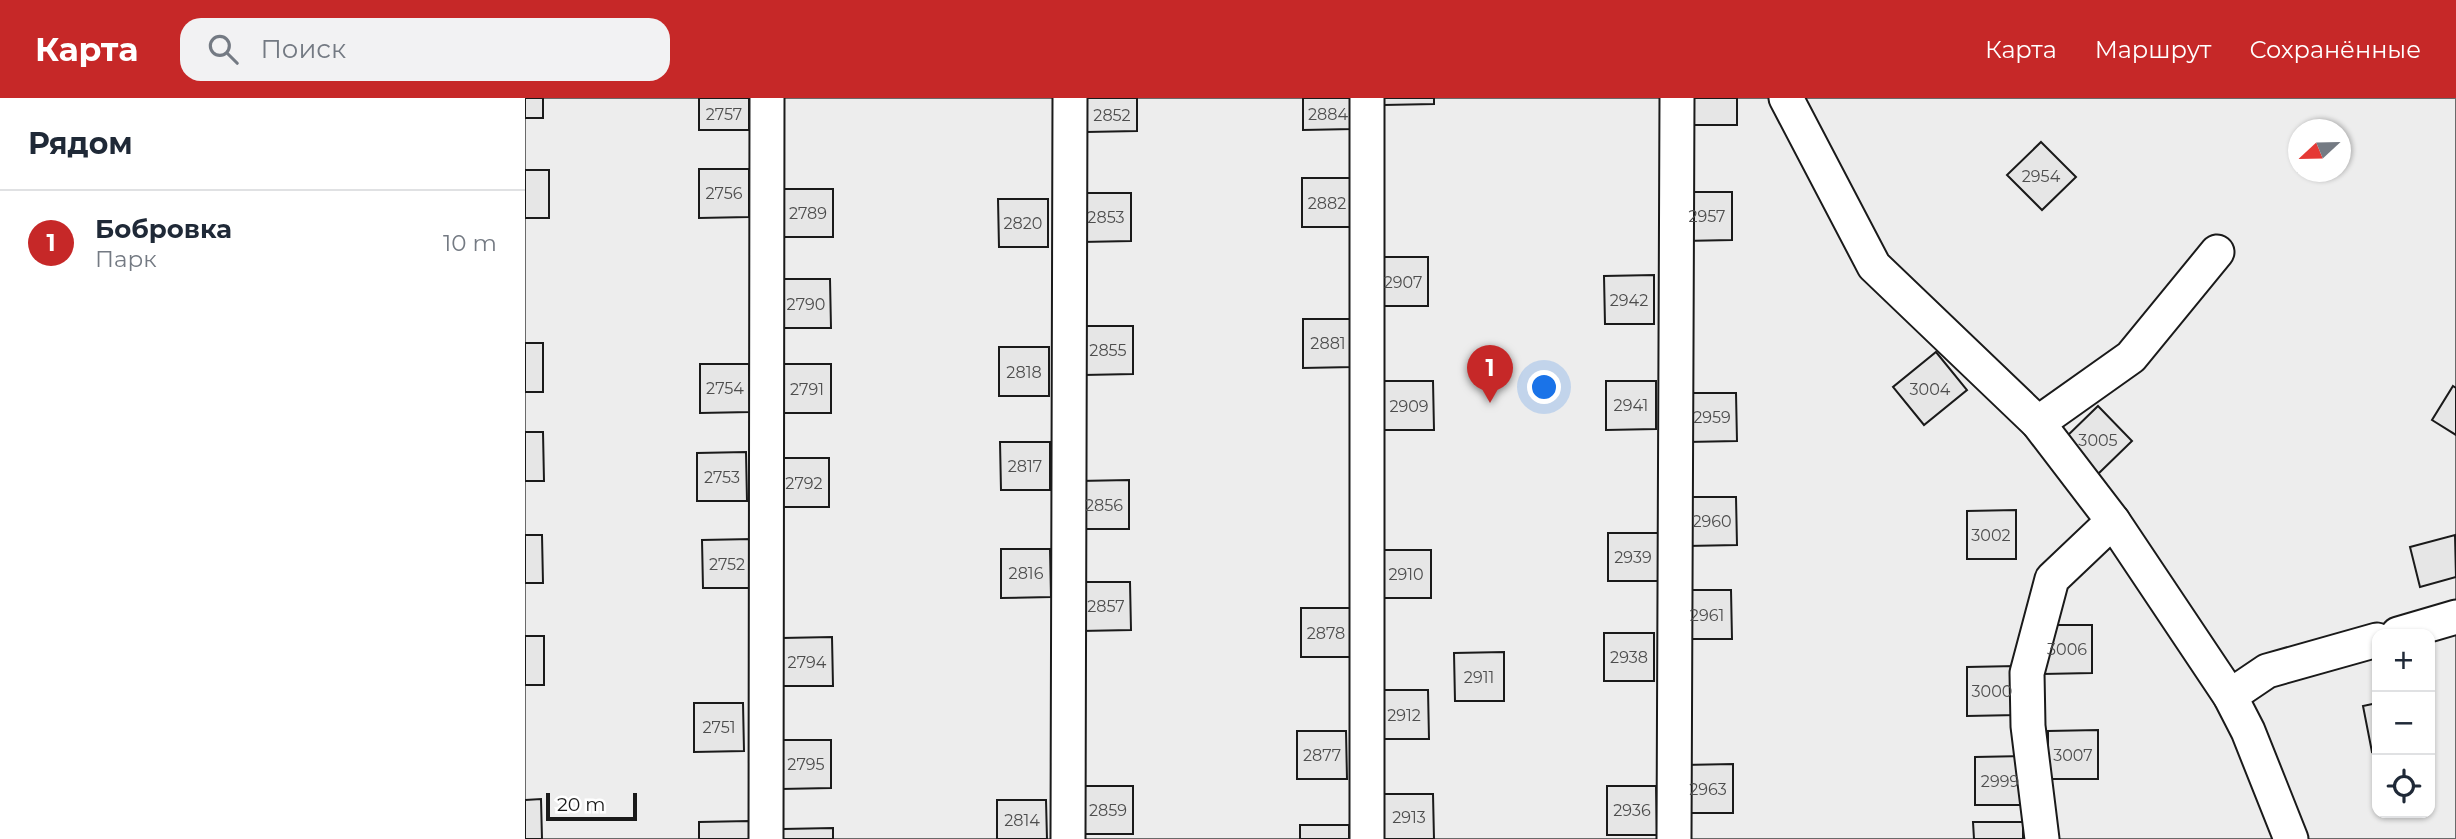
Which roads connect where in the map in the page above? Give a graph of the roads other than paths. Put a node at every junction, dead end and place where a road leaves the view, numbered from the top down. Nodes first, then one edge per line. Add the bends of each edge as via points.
1 (767, 98) edge
2 (1070, 98) edge
3 (1367, 98) edge
4 (1677, 98) edge
5 (1786, 98) edge
6 (2217, 252) dead end
7 (2038, 424) junction
8 (2113, 522) junction
9 (2456, 617) edge
10 (2415, 629) edge
11 (2372, 641) edge
12 (2230, 696) junction
13 (766, 839) edge
14 (1068, 839) edge
15 (1367, 839) edge
16 (1674, 839) edge
17 (2042, 839) edge
18 (2291, 839) edge

1 - 13 street
2 - 14 street
3 - 15 street
4 - 16 street
5 - 7 street via 1874,266
6 - 7 street via 2131,358
7 - 8 street
8 - 12 street
8 - 17 street via 2052,579 2027,673 2028,726
9 - 10 street
11 - 12 street via 2267,671
12 - 18 street

